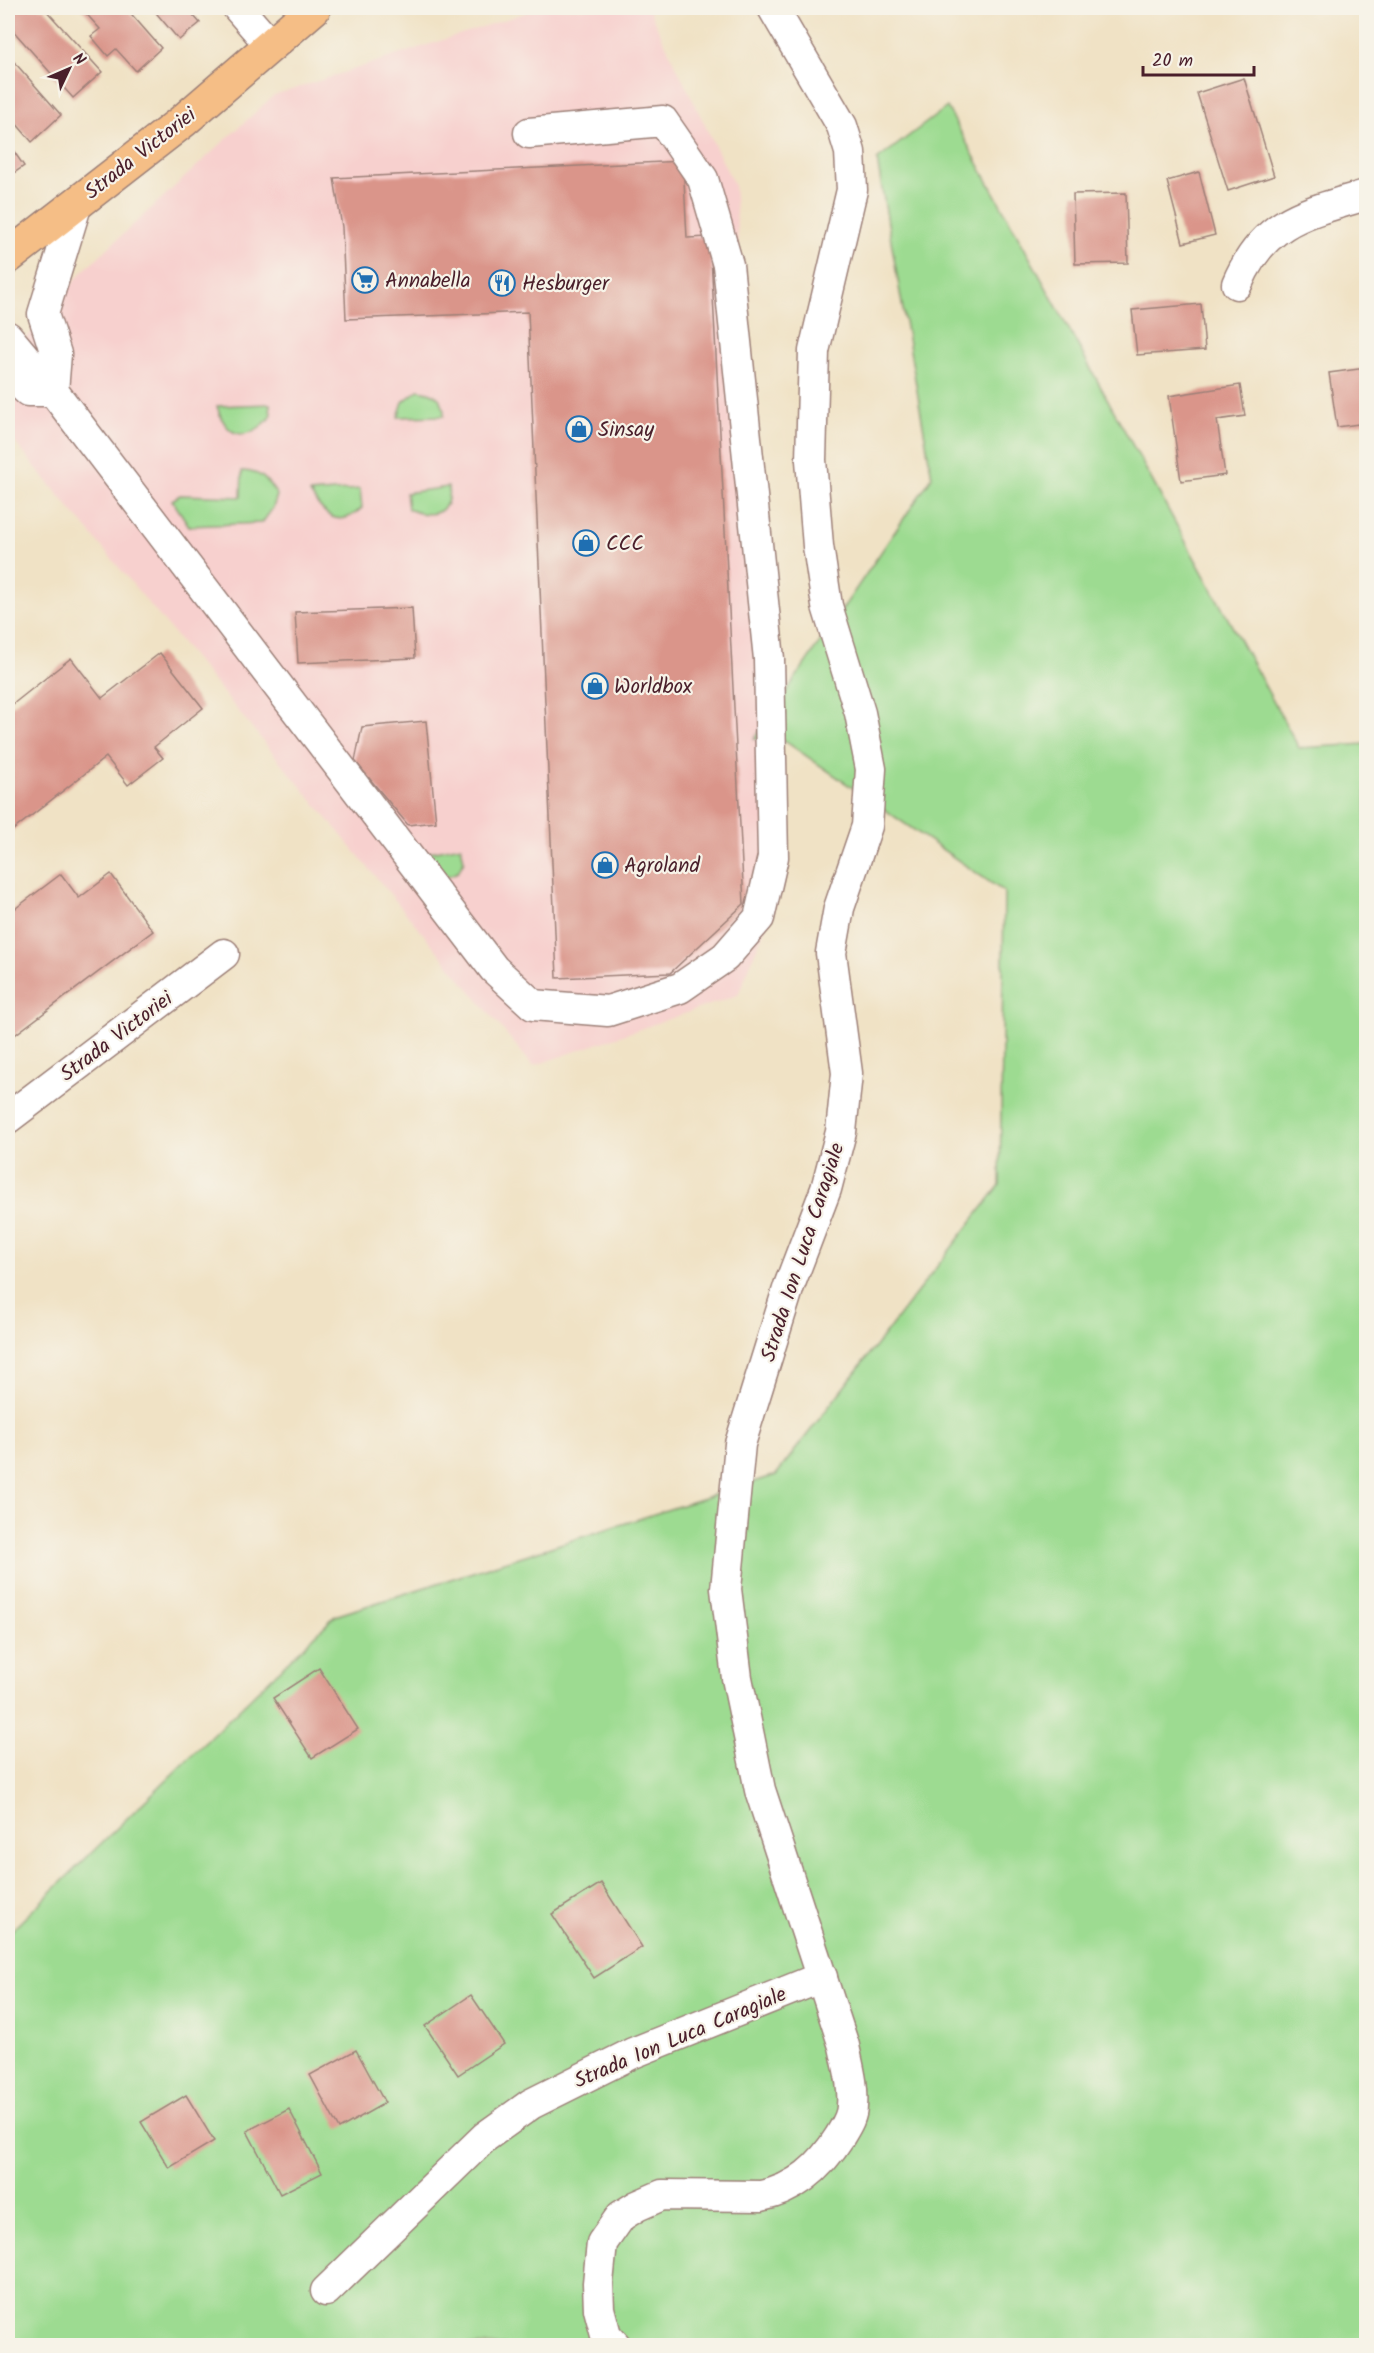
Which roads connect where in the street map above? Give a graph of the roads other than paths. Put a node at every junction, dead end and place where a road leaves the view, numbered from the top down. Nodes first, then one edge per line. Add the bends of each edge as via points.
1 (238, 8) edge
2 (314, 8) edge
3 (773, 8) edge
4 (271, 46) junction
5 (529, 133) dead end
6 (1366, 195) edge
7 (77, 203) junction
8 (8, 257) edge
9 (1237, 284) dead end
10 (8, 337) edge
11 (8, 373) edge
12 (53, 391) junction
13 (224, 954) dead end
14 (8, 1118) edge
15 (822, 1977) junction
16 (327, 2291) dead end
17 (616, 2346) edge

1 - 4 street
2 - 4 main road, Strada Victoriei
3 - 15 street, Strada Ion Luca Caragiale via 842,126 850,152 852,190 814,351 811,460 827,606 860,713 872,769 867,826 839,908 831,953 847,1073 841,1132 826,1189 789,1286 740,1444 726,1588 737,1678 759,1790
4 - 7 main road, Strada Victoriei
5 - 12 street via 663,121 703,179 728,265 769,659 773,857 759,918 725,957 680,988 608,1011 533,1005 494,969
6 - 9 street via 1316,209 1282,226 1247,261
7 - 8 main road, Strada Victoriei
7 - 12 street via 43,314 56,354
10 - 12 street
11 - 12 street via 28,391
13 - 14 street, Strada Victoriei
15 - 16 street, Strada Ion Luca Caragiale via 633,2053 531,2104 485,2137
15 - 17 street, Strada Ion Luca Caragiale via 852,2086 848,2122 816,2168 777,2193 662,2195 621,2216 602,2243 598,2283 606,2335

